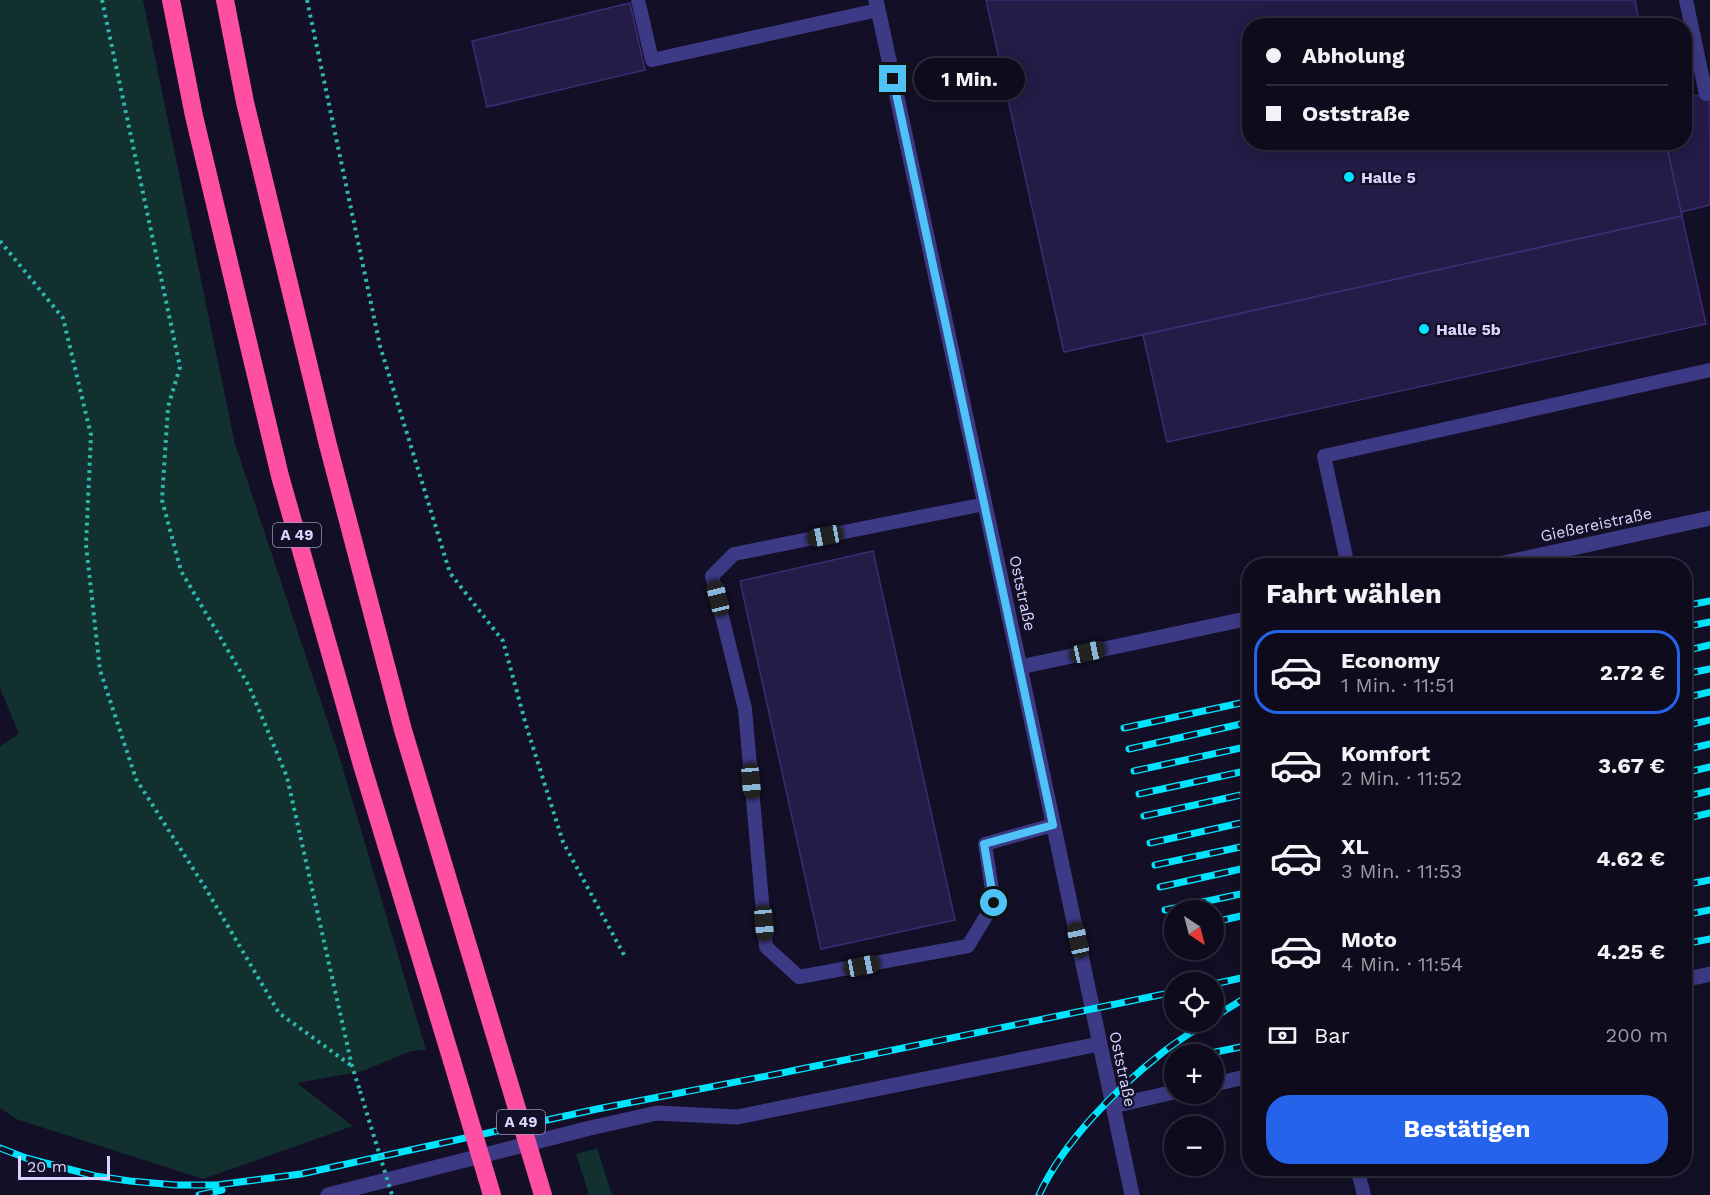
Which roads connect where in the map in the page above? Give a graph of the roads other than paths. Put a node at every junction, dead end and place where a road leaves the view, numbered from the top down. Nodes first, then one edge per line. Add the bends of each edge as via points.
1 (171, 0) edge
2 (225, 0) edge
3 (638, 0) edge
4 (1686, 0) edge
5 (877, 5) edge
6 (1690, 18) edge
7 (1692, 28) edge
8 (1706, 94) dead end
9 (1710, 370) edge
10 (985, 504) junction
11 (1710, 518) edge
12 (1346, 558) edge
13 (1527, 558) edge
14 (1242, 620) edge
15 (1020, 667) junction
16 (1053, 825) junction
17 (1710, 974) edge
18 (1692, 978) edge
19 (1099, 1044) junction
20 (1242, 1078) edge
21 (1224, 1082) edge
22 (1164, 1094) edge
23 (1113, 1106) junction
24 (1360, 1176) edge
25 (328, 1195) edge
26 (492, 1195) edge
27 (543, 1195) edge
28 (1132, 1195) edge
29 (1364, 1195) edge

1 - 26 highway, A 49, bridge via 194,116 280,476 362,765
2 - 27 highway, A 49, bridge via 245,102 334,468 403,729
3 - 5 lane via 652,60
4 - 6 lane
5 - 10 street, Oststraße
7 - 8 lane
9 - 12 lane via 1324,456
10 - 15 street, Oststraße
10 - 16 lane via 734,554 712,576 745,709 766,947 799,978 968,946 994,903 984,844
11 - 13 street, Gießereistraße
14 - 15 street
15 - 16 street, Oststraße
16 - 19 street, Oststraße
17 - 18 street
19 - 23 street, Oststraße
19 - 25 street via 738,1117 657,1113
20 - 21 street
22 - 23 street
23 - 28 street, Oststraße
24 - 29 lane

